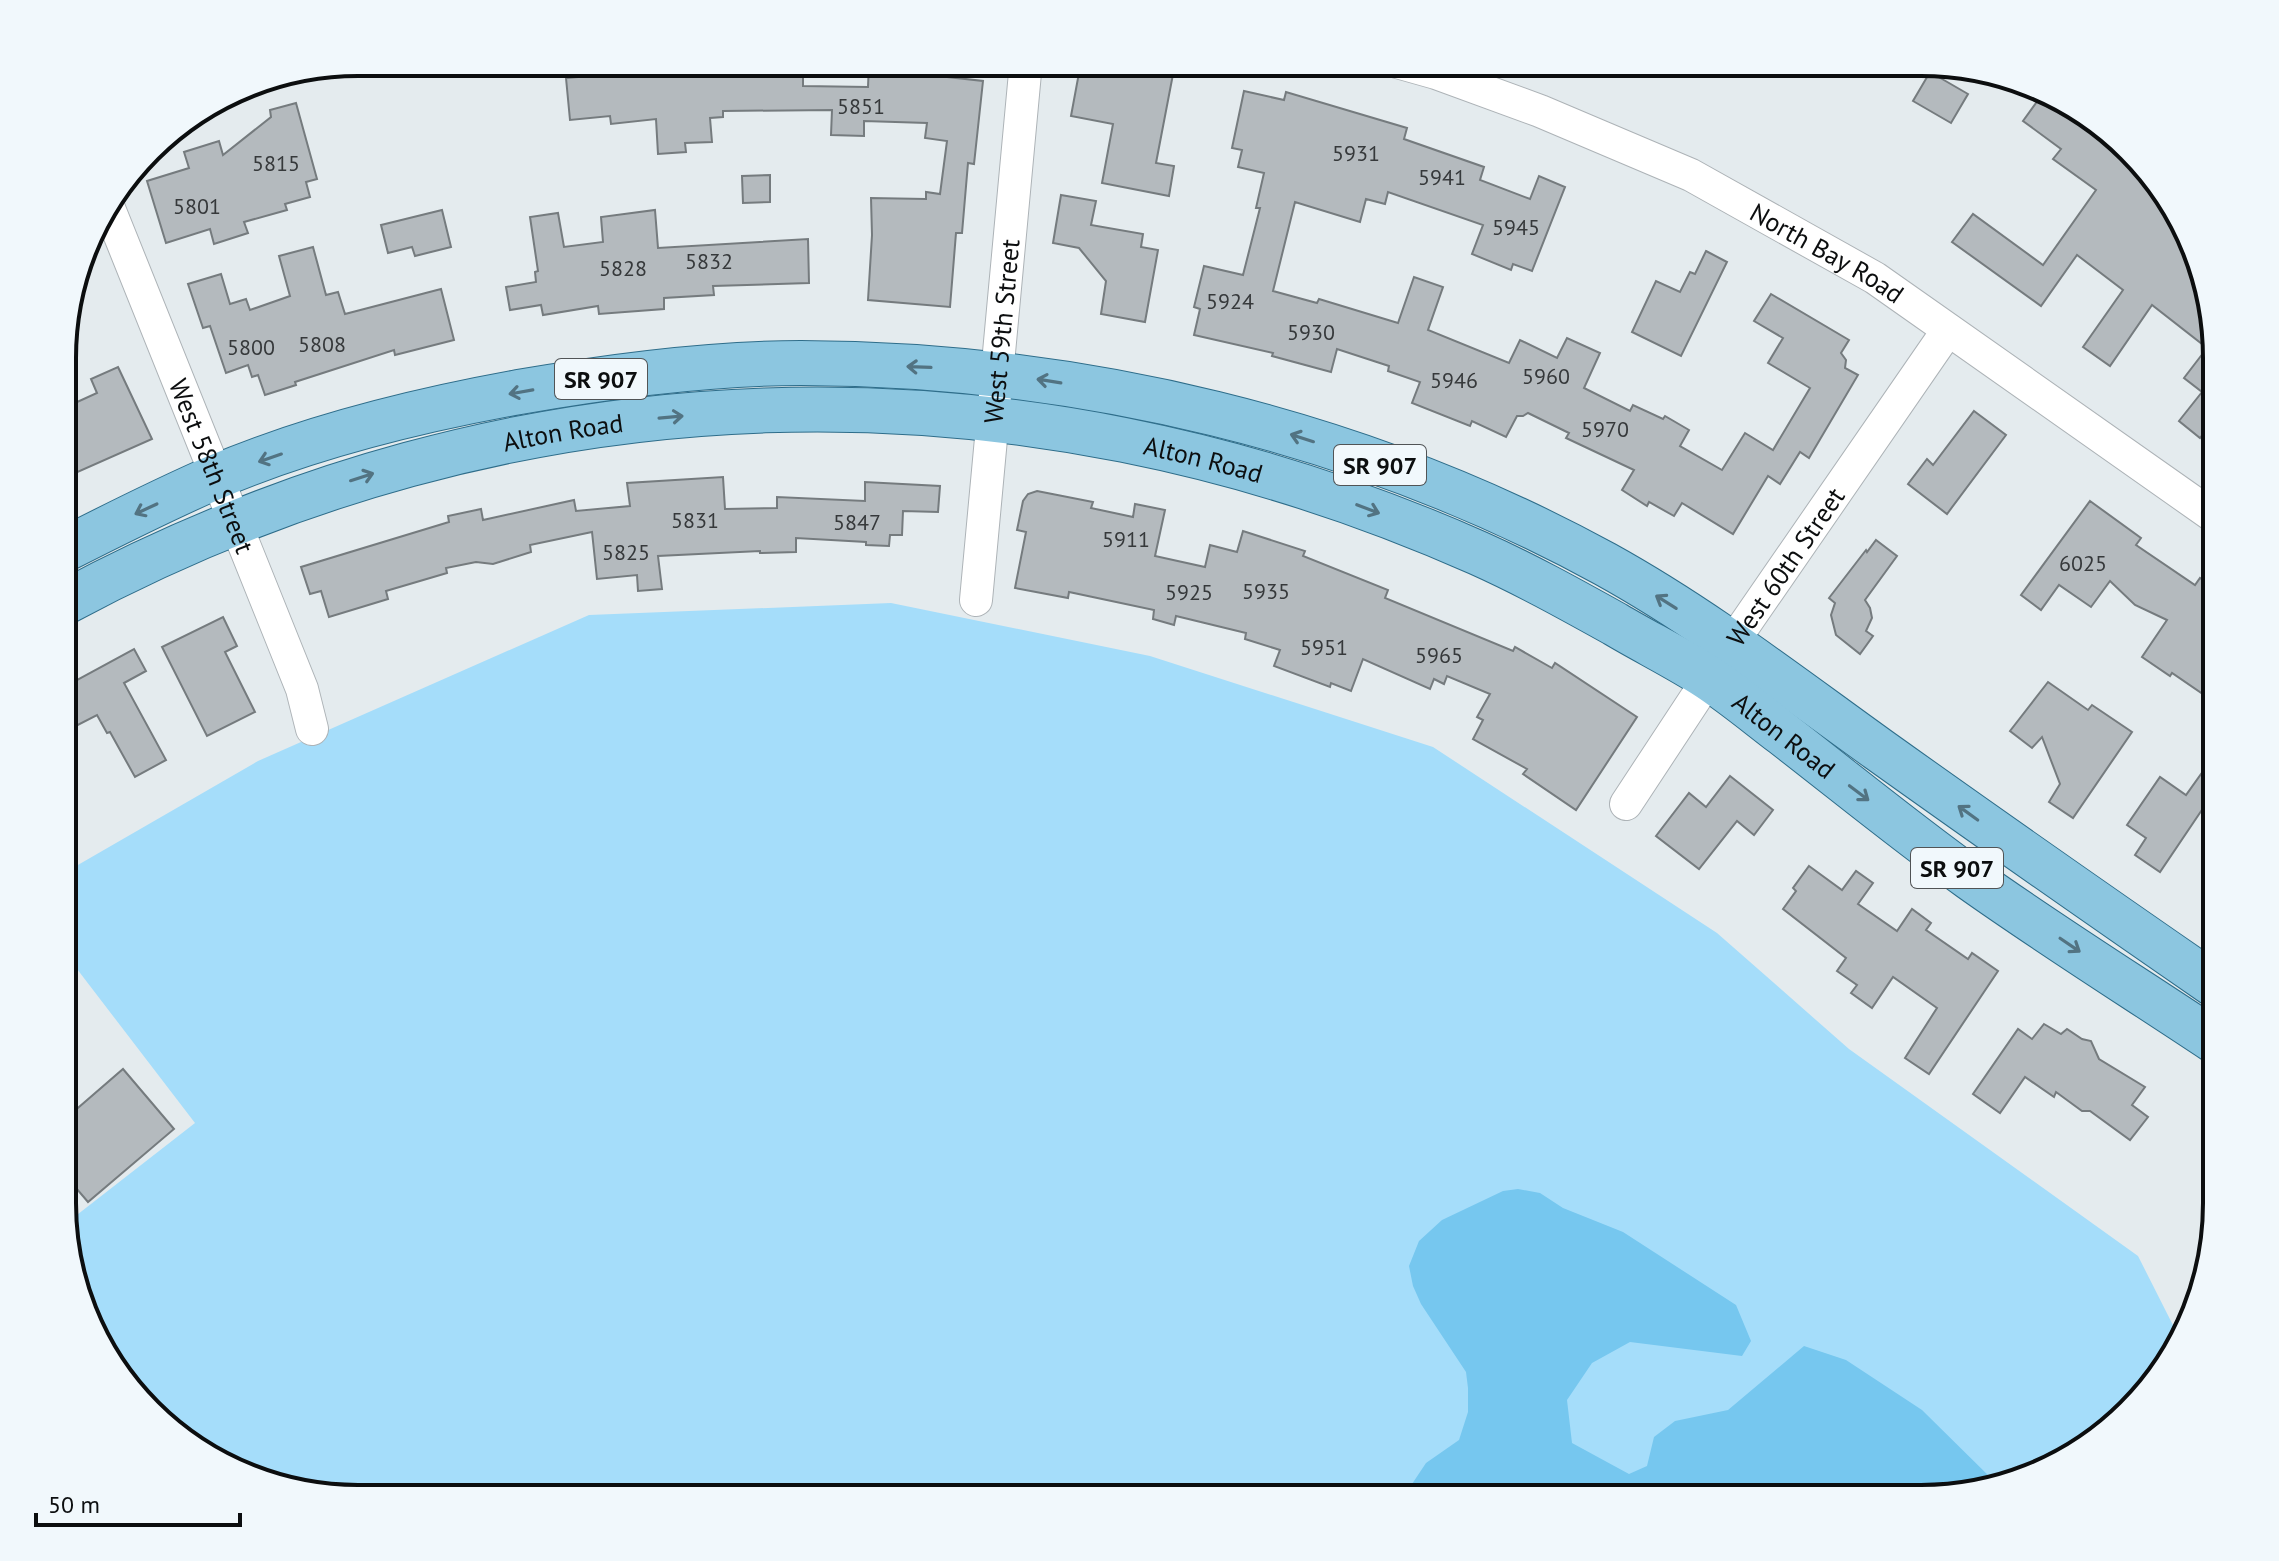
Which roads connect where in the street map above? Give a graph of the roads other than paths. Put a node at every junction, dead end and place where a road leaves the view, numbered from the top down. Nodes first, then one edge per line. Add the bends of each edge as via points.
1 (1025, 76) edge
2 (1446, 77) edge
3 (113, 219) edge
4 (1948, 330) junction
5 (997, 373) junction
6 (993, 420) junction
7 (217, 476) junction
8 (2202, 508) edge
9 (235, 521) junction
10 (76, 544) edge
11 (76, 596) edge
12 (976, 600) dead end
13 (1720, 660) junction
14 (312, 729) dead end
15 (1626, 804) dead end
16 (2203, 977) edge
17 (2203, 1033) edge

1 - 5 street, West 59th Street
2 - 4 street, North Bay Road via 1691,175 1875,278
3 - 7 street, West 58th Street
4 - 8 street, North Bay Road
4 - 13 street, West 60th Street
5 - 6 street, West 59th Street
5 -> 7 main road, Alton Road / SR 907 via 798,363 587,380 370,426
13 -> 5 main road, Alton Road / SR 907 via 1606,565 1444,487 1261,425 1100,389
9 -> 6 main road, Alton Road / SR 907 via 381,471 589,425 806,408
6 - 12 street, West 59th Street
6 -> 13 main road, Alton Road / SR 907 via 1153,446 1329,494
7 - 9 street, West 58th Street
7 -> 10 main road, Alton Road / SR 907
9 - 11 main road, Alton Road / SR 907
9 - 14 street, West 58th Street via 302,689
13 - 15 street, West 60th Street
16 -> 13 main road, Alton Road / SR 907
13 -> 17 main road, Alton Road / SR 907 via 1970,878

